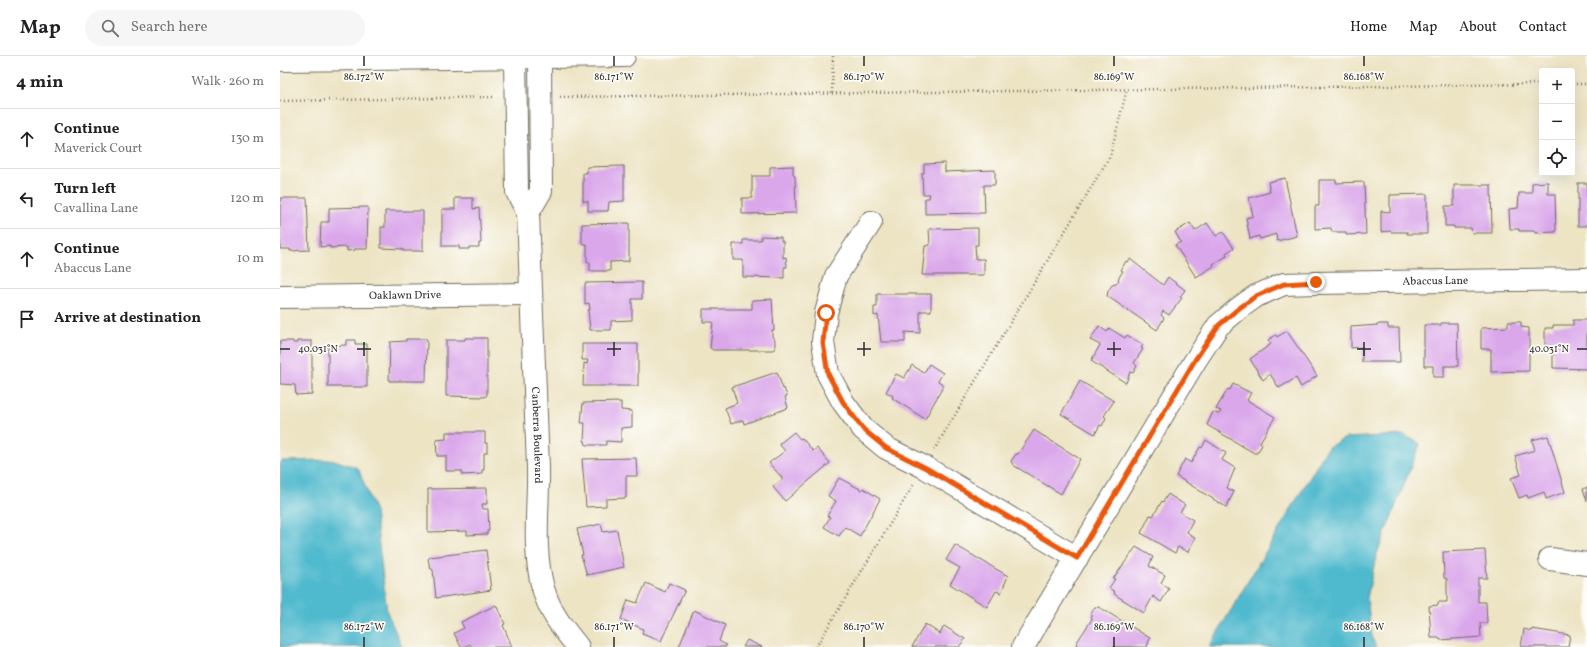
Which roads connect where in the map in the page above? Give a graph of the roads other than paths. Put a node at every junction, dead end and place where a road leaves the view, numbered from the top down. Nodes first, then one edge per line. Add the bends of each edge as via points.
1 (624, 56) edge
2 (515, 57) junction
3 (540, 57) edge
4 (280, 60) edge
5 (528, 213) junction
6 (871, 222) dead end
7 (1587, 279) edge
8 (531, 294) junction
9 (280, 297) edge
10 (1077, 558) junction
11 (1550, 559) dead end
12 (1587, 564) edge
13 (578, 647) edge
14 (1023, 647) edge

1 - 3 street
2 - 3 street
2 - 4 street
2 - 5 street, Canberra Boulevard via 516,192
3 - 5 street via 541,192
5 - 8 street, Canberra Boulevard
6 - 10 street via 836,276 826,313 823,342 828,374 843,402 863,429 886,448 924,467
7 - 10 street, Abaccus Lane via 1316,282 1284,284 1256,296 1218,326
8 - 9 street, Oaklawn Drive
8 - 13 street, Canberra Boulevard via 538,469 537,551 548,601 558,624
10 - 14 street, Abaccus Lane
11 - 12 street

